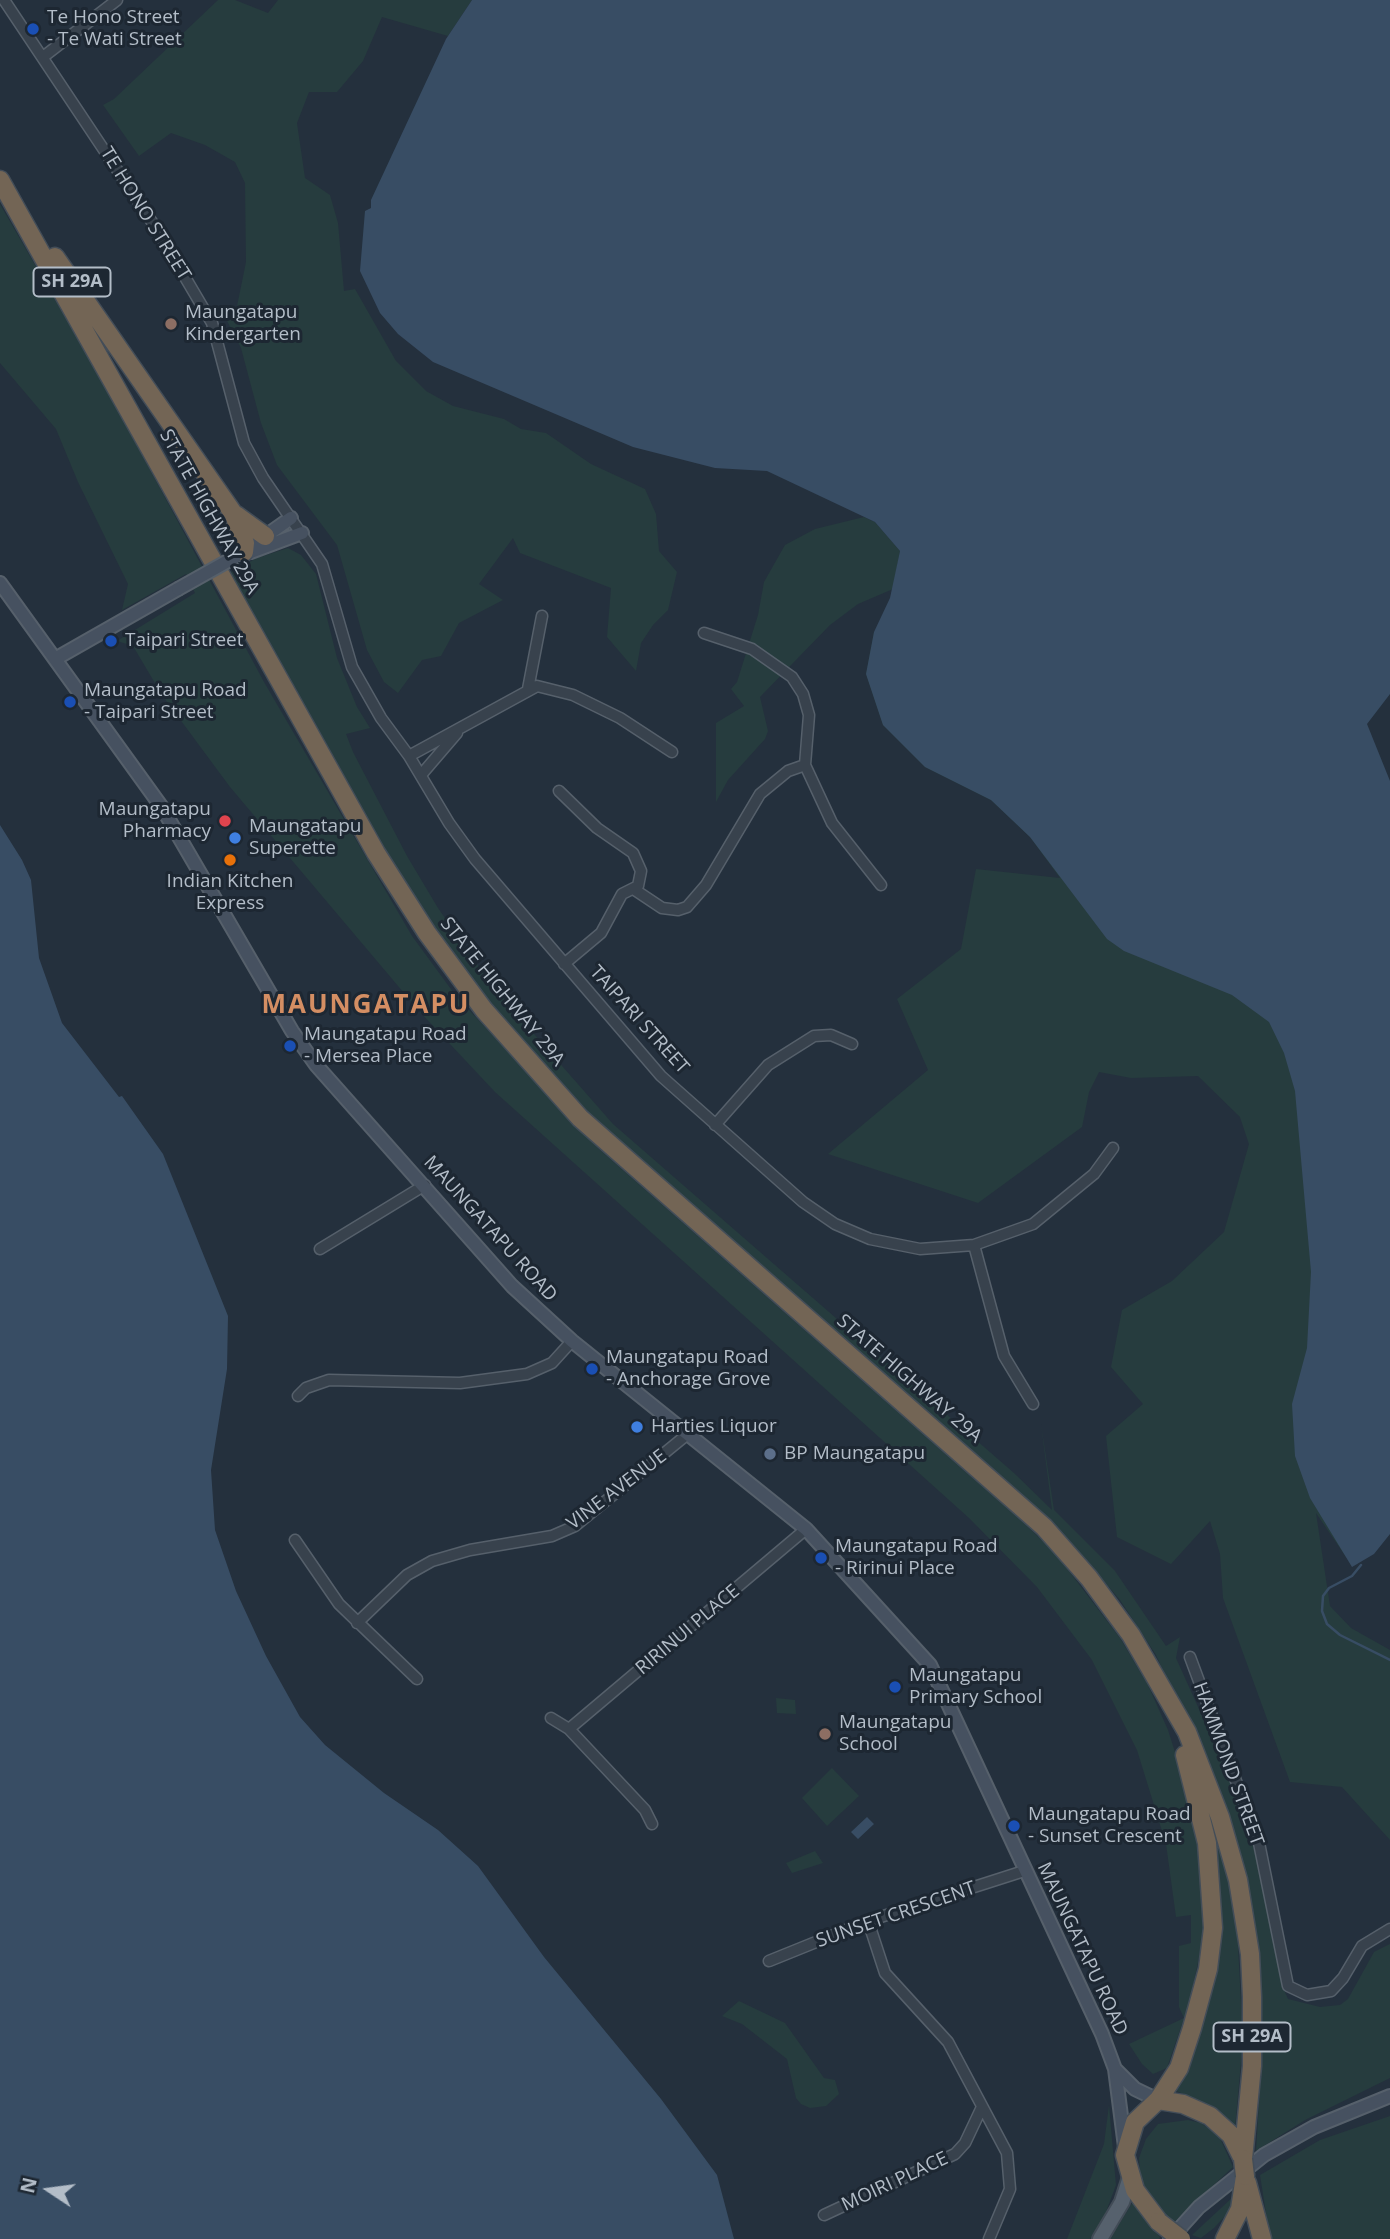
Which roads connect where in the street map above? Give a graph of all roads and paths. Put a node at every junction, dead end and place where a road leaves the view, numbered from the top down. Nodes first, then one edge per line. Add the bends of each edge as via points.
1 (4, 0) edge
2 (117, 0) edge
3 (43, 57) junction
4 (3, 185) edge
5 (233, 513) junction
6 (291, 517) junction
7 (302, 533) junction
8 (265, 536) junction
9 (239, 554) junction
10 (0, 583) edge
11 (542, 616) dead end
12 (704, 633) dead end
13 (55, 659) junction
14 (528, 689) junction
15 (462, 727) junction
16 (672, 752) dead end
17 (409, 756) junction
18 (805, 765) junction
19 (421, 775) junction
20 (559, 791) dead end
21 (881, 885) dead end
22 (635, 890) junction
23 (564, 964) junction
24 (852, 1044) dead end
25 (715, 1125) junction
26 (1113, 1148) dead end
27 (425, 1185) junction
28 (974, 1245) junction
29 (320, 1249) dead end
30 (572, 1341) junction
31 (298, 1396) dead end
32 (1033, 1404) dead end
33 (689, 1433) junction
34 (806, 1529) junction
35 (295, 1540) dead end
36 (357, 1623) junction
37 (1190, 1657) dead end
38 (417, 1679) dead end
39 (1158, 1682) junction
40 (551, 1718) dead end
41 (569, 1729) junction
42 (652, 1824) dead end
43 (1024, 1871) junction
44 (868, 1921) junction
45 (1390, 1929) edge
46 (769, 1961) dead end
47 (1115, 2069) junction
48 (1390, 2096) edge
49 (1159, 2100) junction
50 (982, 2107) junction
51 (1125, 2151) junction
52 (1130, 2177) junction
53 (1245, 2177) junction
54 (824, 2215) dead end
55 (989, 2239) edge
56 (1100, 2239) edge
57 (1170, 2239) edge
58 (1181, 2239) edge
59 (1225, 2239) edge
60 (1262, 2239) edge

1 - 3 street, TE HONO STREET
2 - 3 street
3 - 6 street, TE HONO STREET via 156,228 212,323 244,443
4 - 5 highway, SH 29A via 25,209
4 - 39 highway, STATE HIGHWAY 29A / SH 29A via 376,853 426,933 484,1010 580,1118 1044,1527 1115,1611
5 - 8 highway, SH 29A
5 - 9 highway, SH 29A via 242,534
6 - 7 street, TAIPARI STREET
6 - 8 street
7 - 9 street
7 - 17 street, TAIPARI STREET via 328,580 352,667
8 - 9 street
9 - 13 street, bridge
10 - 13 street, MAUNGATAPU ROAD
11 - 14 street
12 - 18 street via 752,649 792,677 809,715
13 - 27 street, MAUNGATAPU ROAD via 161,806 310,1057
14 - 15 street
14 - 16 street via 545,687 573,695 620,718
15 - 17 street
15 - 19 street
17 - 19 street, TAIPARI STREET
18 - 21 street via 832,824
18 - 22 street via 788,771 760,794 706,885 687,907 662,908
19 - 23 street, TAIPARI STREET via 475,859
20 - 22 street via 597,828 634,853 640,863
22 - 23 street via 622,894 601,933
23 - 25 street, TAIPARI STREET via 661,1076
24 - 25 street via 831,1035 814,1036 768,1065
25 - 28 street, TAIPARI STREET via 803,1202 847,1231 920,1249
26 - 28 street, TAIPARI STREET via 1094,1174 1032,1224
27 - 29 street
27 - 30 street, MAUNGATAPU ROAD via 512,1286
28 - 32 street via 1004,1356
30 - 31 street via 552,1363 527,1374 460,1383 329,1380
30 - 33 street, MAUNGATAPU ROAD
33 - 34 street, MAUNGATAPU ROAD
33 - 36 street, VINE AVENUE via 575,1526 552,1536 432,1561 407,1575
34 - 41 street, RIRINUI PLACE
34 - 43 street, MAUNGATAPU ROAD via 930,1665
35 - 36 street
36 - 38 street
37 - 45 street, HAMMOND STREET via 1259,1843 1288,1986 1307,1995 1331,1991 1362,1946
39 - 49 highway, STATE HIGHWAY 29A / SH 29A via 1195,1788 1214,1903 1210,1959 1192,2028 1179,2068
39 - 53 highway, STATE HIGHWAY 29A / SH 29A via 1187,1731 1207,1783 1230,1849 1244,1915 1252,2033
40 - 41 street
41 - 42 street via 645,1810
43 - 44 street, SUNSET CRESCENT
43 - 47 street, MAUNGATAPU ROAD
44 - 46 street, SUNSET CRESCENT
44 - 50 street via 885,1973 939,2030
47 - 49 street, MAUNGATAPU ROAD via 1135,2089
47 - 51 street, MAUNGATAPU ROAD
48 - 57 street via 1314,2127 1264,2155 1199,2207
49 - 51 highway, SH 29A via 1135,2122
49 - 53 highway, SH 29A via 1210,2116 1231,2135
50 - 54 street, MOIRI PLACE via 955,2154
50 - 55 street via 1010,2166 1010,2189
51 - 52 highway
52 - 56 main road via 1122,2202
52 - 58 highway, bridge via 1159,2222
53 - 59 highway, SH 29A via 1237,2218
53 - 60 highway, STATE HIGHWAY 29A / SH 29A

